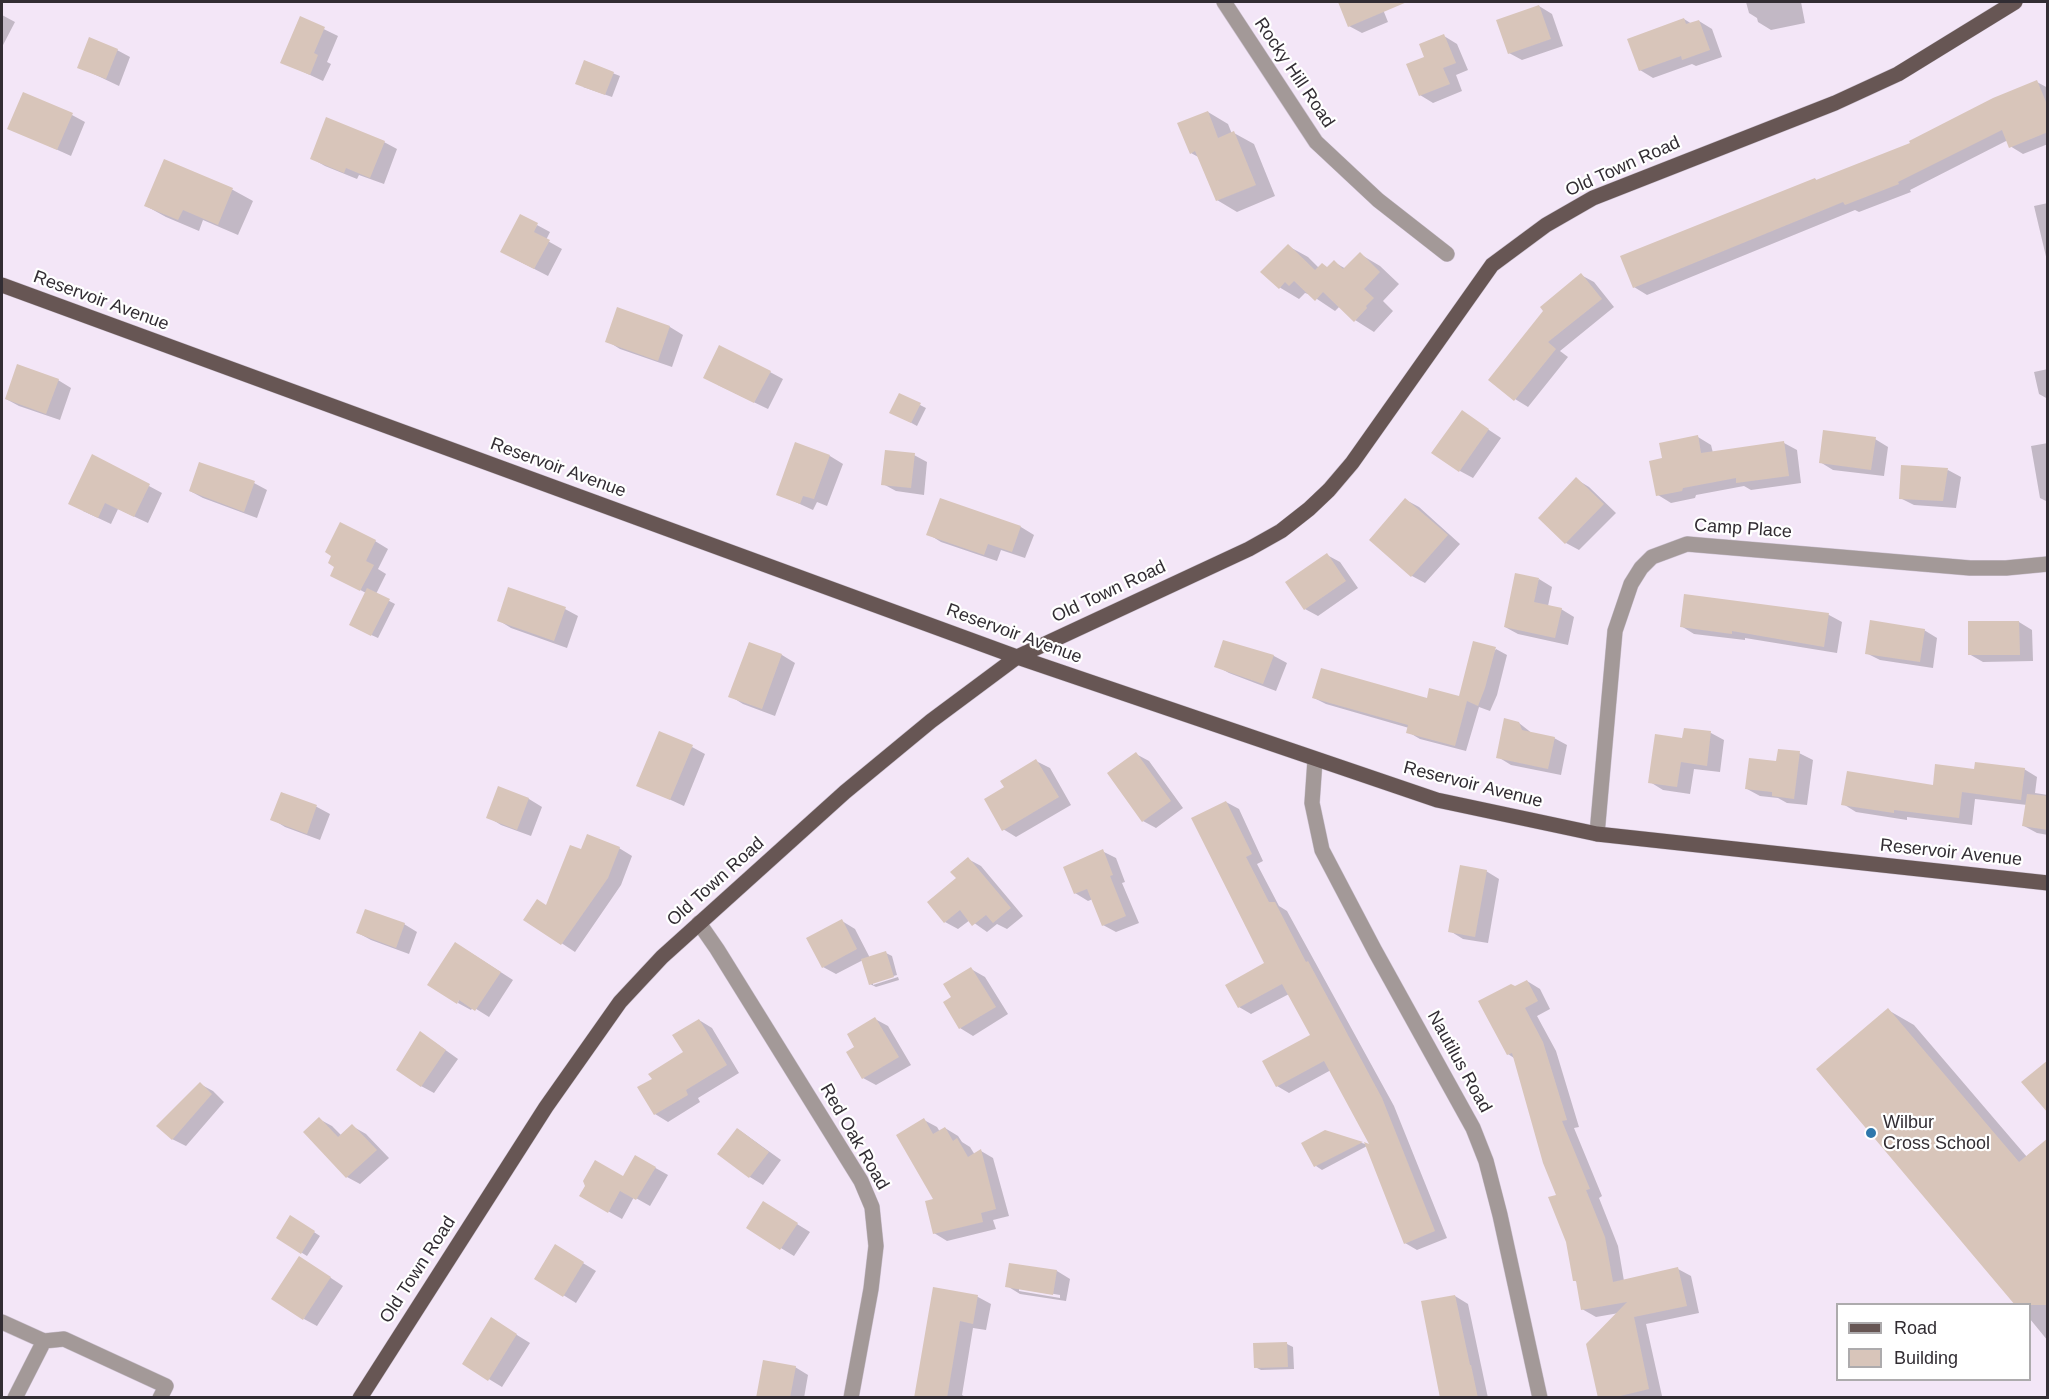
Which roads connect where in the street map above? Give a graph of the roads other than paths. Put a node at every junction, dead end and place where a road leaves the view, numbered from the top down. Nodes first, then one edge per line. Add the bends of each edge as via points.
1 (1224, 2) edge
2 (2007, 4) edge
3 (1447, 254) dead end
4 (2, 285) edge
5 (2048, 564) edge
6 (1017, 657) junction
7 (1315, 760) junction
8 (1597, 834) junction
9 (2048, 883) edge
10 (699, 923) junction
11 (2, 1322) edge
12 (44, 1341) junction
13 (15, 1398) edge
14 (160, 1398) edge
15 (360, 1398) edge
16 (851, 1398) edge
17 (1540, 1398) edge

1 - 3 street, Rocky Hill Road via 1316,142 1378,200
2 - 6 main road, Old Town Road via 1898,74 1593,198 1546,225 1492,265 1352,463 1309,509 1249,549
4 - 6 main road, Reservoir Avenue
5 - 8 street, Camp Place via 1971,568 1687,544 1652,558 1630,584 1615,631
6 - 7 main road, Reservoir Avenue
6 - 10 main road, Old Town Road via 844,792
7 - 8 main road, Reservoir Avenue via 1437,800
7 - 17 street, Nautilus Road via 1312,803 1322,850 1473,1128 1486,1161
8 - 9 main road, Reservoir Avenue
10 - 15 main road, Old Town Road via 620,1002 546,1107
10 - 16 street, Red Oak Road via 861,1181 872,1207 876,1246
11 - 12 street
12 - 13 street
12 - 14 street via 64,1339 166,1386

